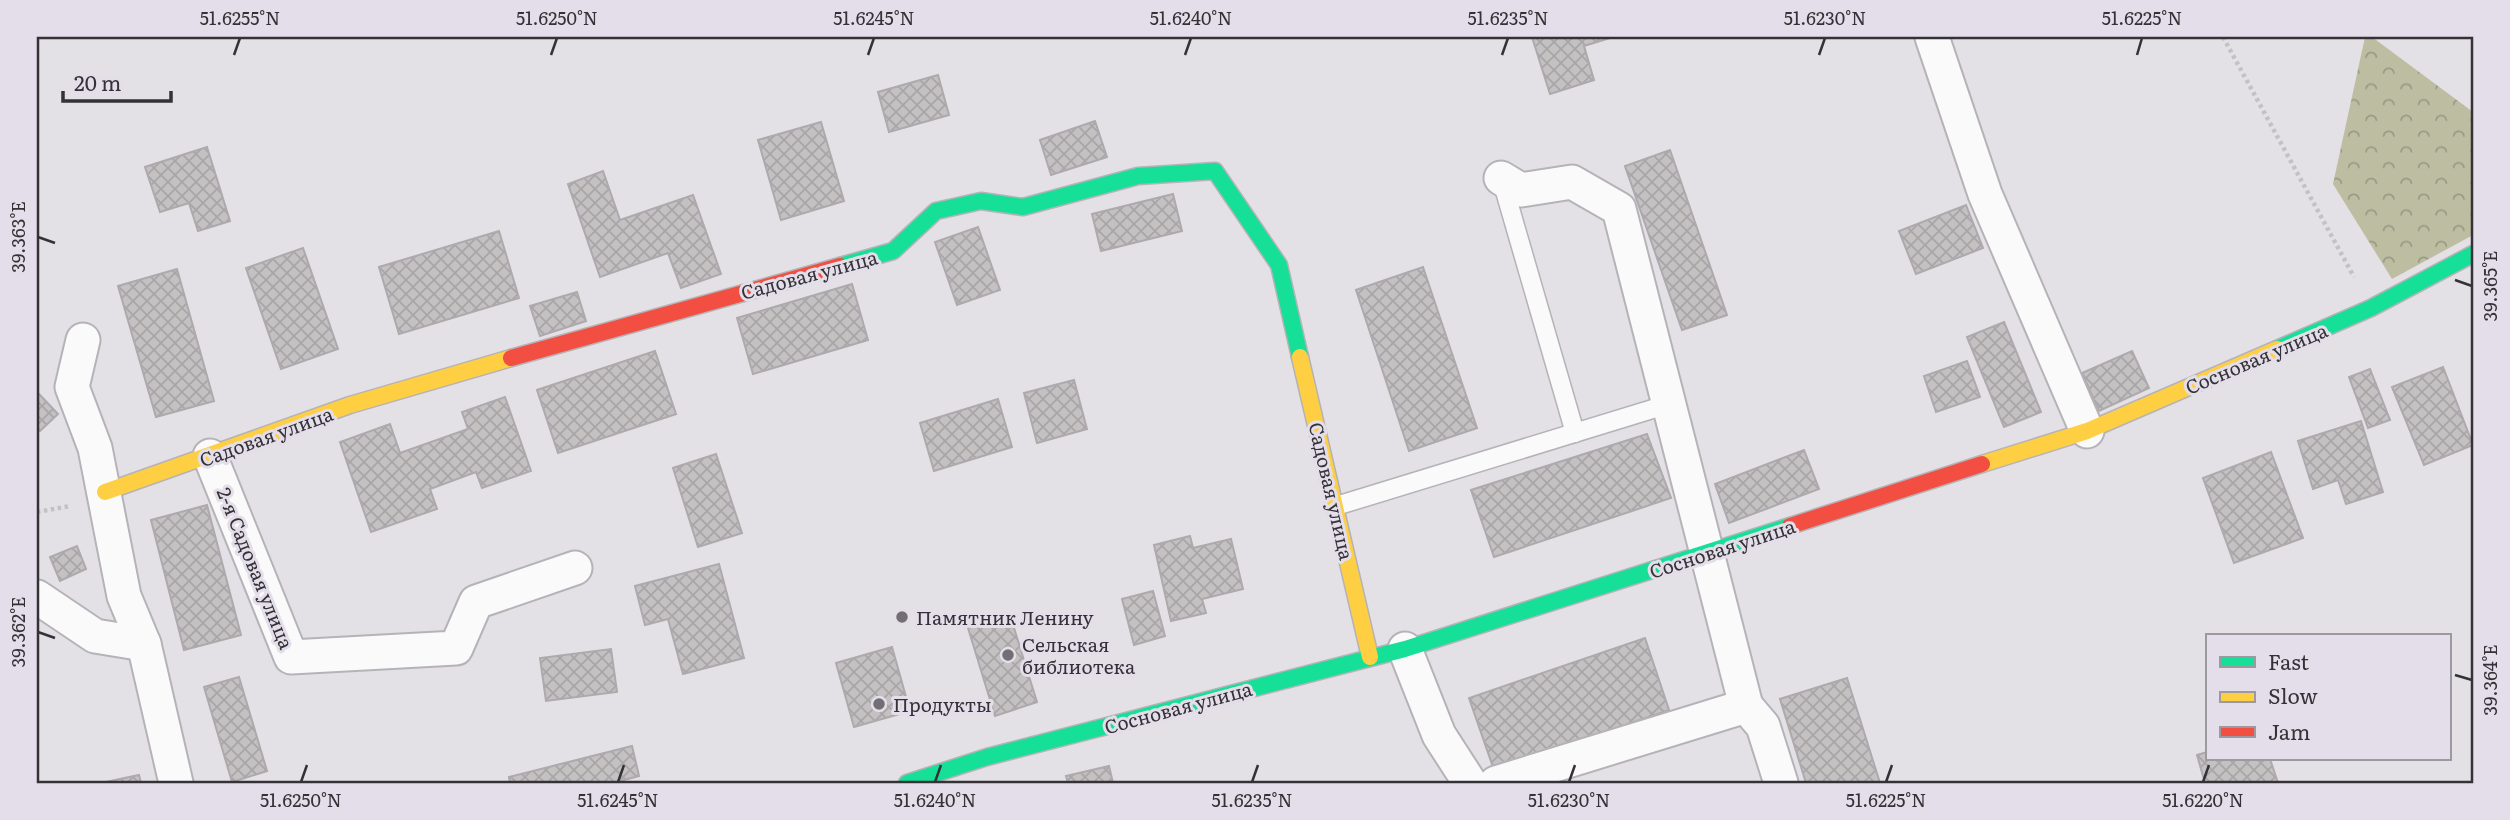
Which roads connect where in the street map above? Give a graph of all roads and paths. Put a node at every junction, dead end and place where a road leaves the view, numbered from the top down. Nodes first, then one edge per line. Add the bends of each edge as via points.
1 (1932, 37) edge
2 (2223, 37) edge
3 (1501, 178) joint
4 (2473, 254) edge
5 (2371, 308) junction
6 (83, 340) dead end
7 (1669, 404) junction
8 (2087, 431) junction
9 (1574, 433) junction
10 (210, 456) junction
11 (105, 492) junction
12 (1336, 506) junction
13 (1707, 552) junction
14 (575, 568) dead end
15 (37, 597) edge
16 (144, 644) junction
17 (1405, 649) junction
18 (1370, 657) junction
19 (1746, 706) junction
20 (947, 777) edge
21 (176, 783) edge
22 (907, 783) edge
23 (1470, 783) edge
24 (1496, 783) edge
25 (1781, 783) edge

1 - 8 street via 1985,194
2 - 5 path
3 - 7 street via 1521,190 1572,182 1619,209
3 - 9 lane
4 - 5 street, Сосновая улица
5 - 8 street, Сосновая улица
6 - 11 street via 72,387 95,448
7 - 9 lane
7 - 13 street
8 - 13 street, Сосновая улица
9 - 12 lane
10 - 11 street, Садовая улица
10 - 12 street, Садовая улица via 350,405 893,251 936,211 981,201 1023,207 1139,176 1214,171 1279,265
10 - 14 street, 2-я Садовая улица via 291,657 456,648 476,602
11 - 16 street via 124,596
12 - 18 street, Садовая улица
13 - 17 street, Сосновая улица
13 - 19 street
15 - 16 street via 94,636
16 - 21 street
17 - 18 street, Сосновая улица
17 - 23 street via 1439,735
18 - 20 street, Сосновая улица via 987,757
19 - 24 street
19 - 25 street via 1763,726
20 - 22 street, Сосновая улица

